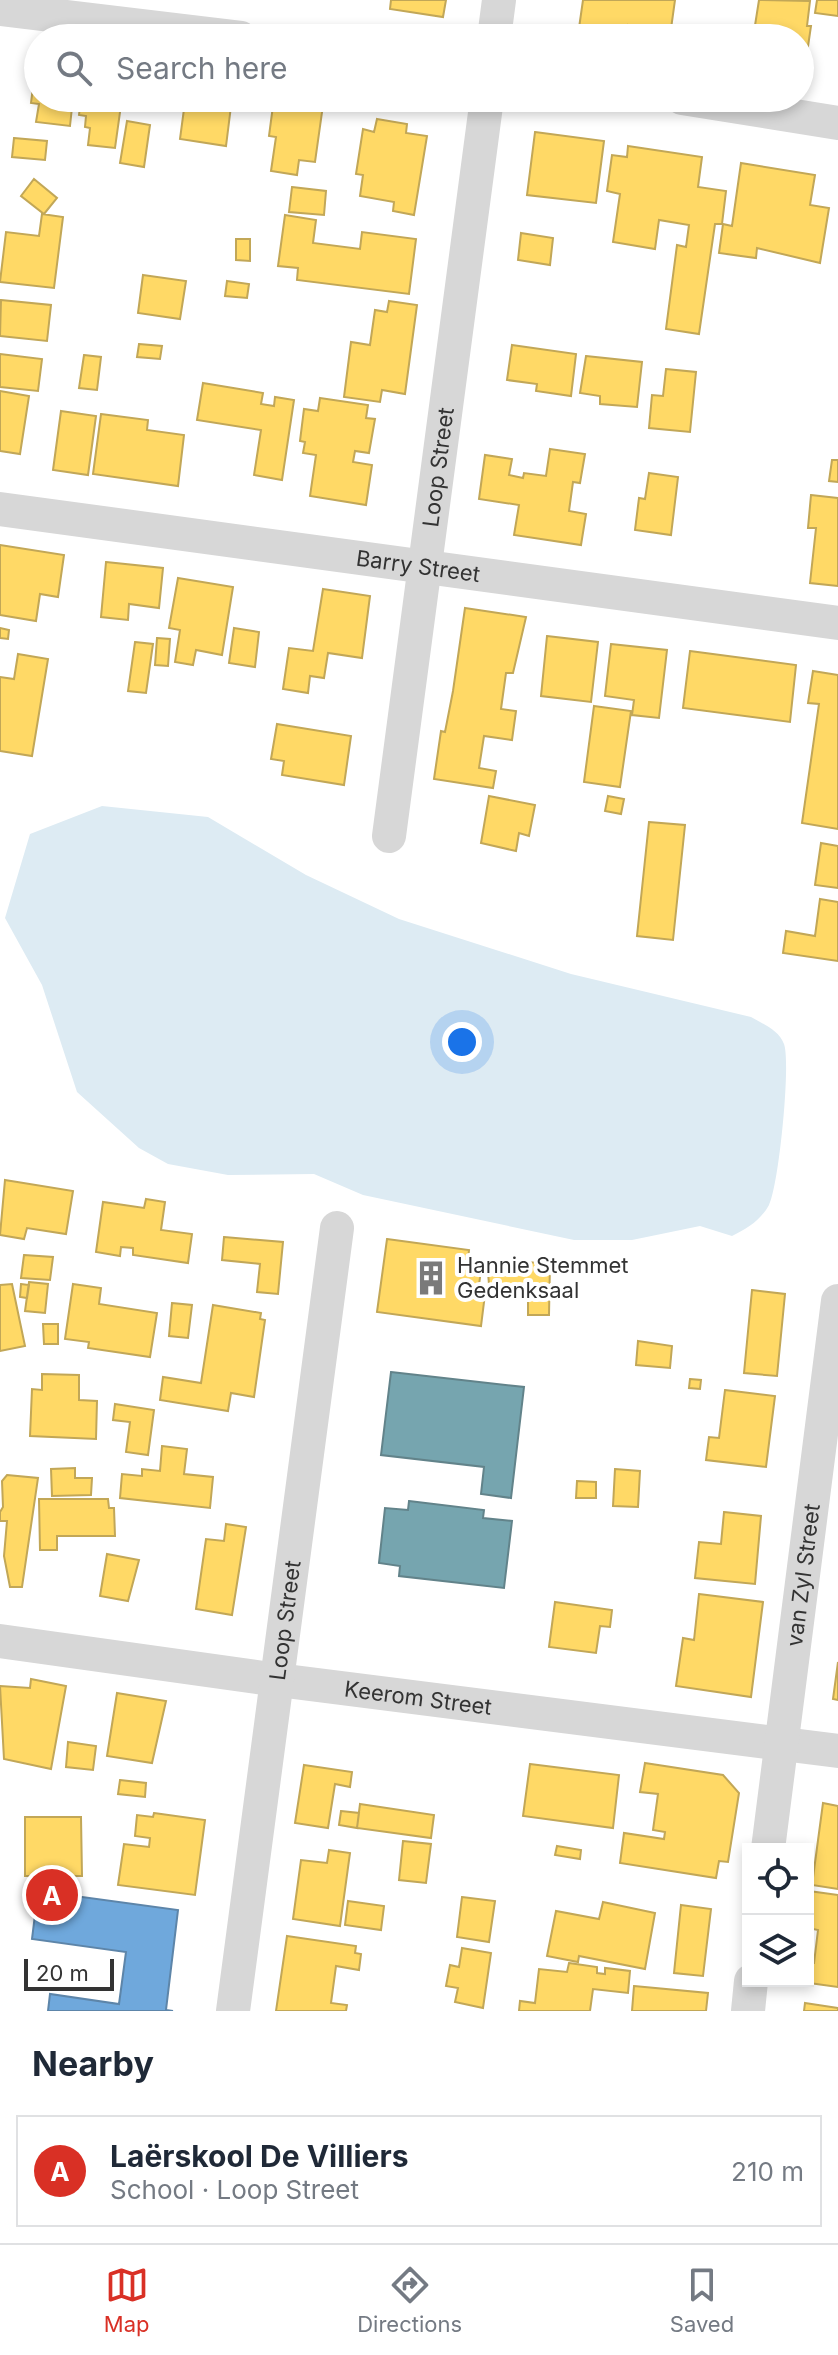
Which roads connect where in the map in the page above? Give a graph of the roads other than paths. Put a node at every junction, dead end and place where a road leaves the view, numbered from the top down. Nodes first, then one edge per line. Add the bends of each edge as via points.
1 (499, 0) edge
2 (0, 9) edge
3 (125, 24) edge
4 (496, 24) edge
5 (485, 112) edge
6 (769, 112) edge
7 (838, 123) edge
8 (0, 509) edge
9 (425, 564) junction
10 (838, 623) edge
11 (389, 836) dead end
12 (337, 1228) dead end
13 (838, 1301) edge
14 (0, 1641) edge
15 (278, 1680) junction
16 (782, 1744) junction
17 (838, 1751) edge
18 (769, 1843) edge
19 (750, 1987) edge
20 (233, 2011) edge
21 (748, 2011) edge

1 - 4 street
2 - 3 street
5 - 9 street, Loop Street
6 - 7 street
8 - 9 street, Barry Street
9 - 10 street, Barry Street
9 - 11 street, Loop Street
12 - 15 street, Loop Street
13 - 16 street, van Zyl Street
14 - 15 street, Keerom Street
15 - 16 street, Keerom Street
15 - 20 street, Loop Street
16 - 17 street, Keerom Street
16 - 18 street, van Zyl Street
19 - 21 street

